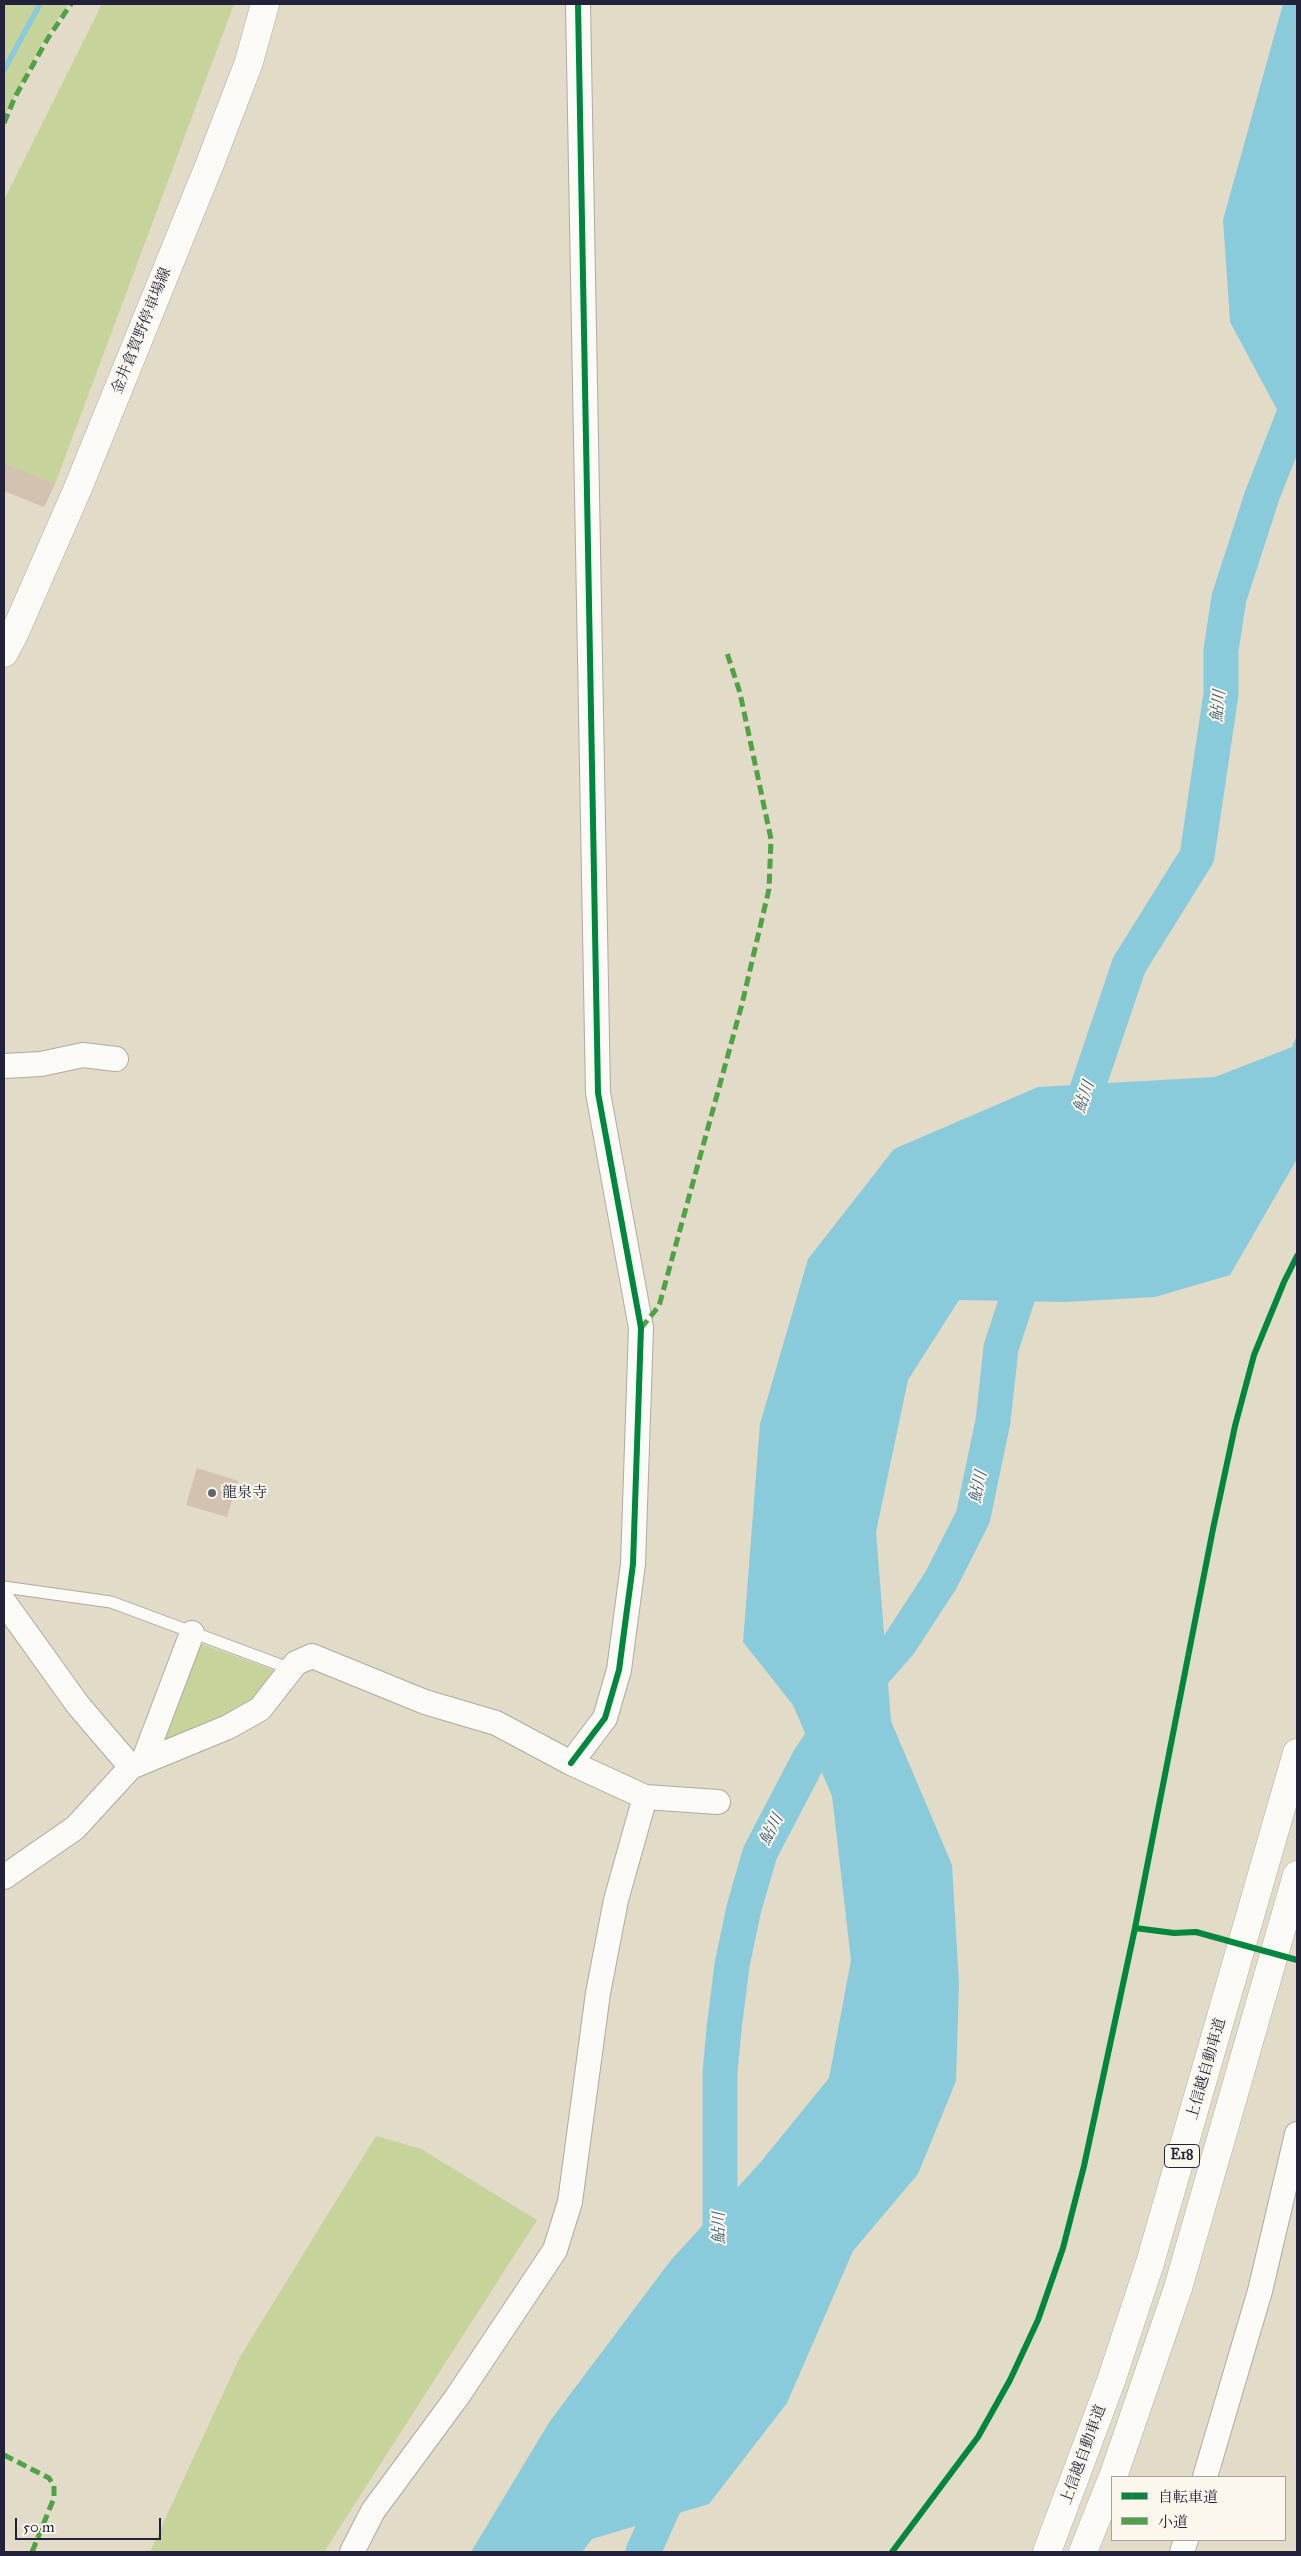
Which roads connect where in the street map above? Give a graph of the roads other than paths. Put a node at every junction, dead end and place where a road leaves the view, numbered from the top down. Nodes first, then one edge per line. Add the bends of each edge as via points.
1 (266, 4) edge
2 (578, 4) edge
3 (8, 637) edge
4 (116, 1059) dead end
5 (4, 1066) edge
6 (4, 1587) edge
7 (4, 1602) edge
8 (192, 1633) junction
9 (291, 1669) junction
10 (1297, 1752) edge
11 (571, 1763) junction
12 (137, 1765) junction
13 (645, 1797) junction
14 (718, 1802) dead end
15 (1297, 1875) edge
16 (4, 1877) edge
17 (1297, 2134) edge
18 (1114, 2476) edge
19 (1205, 2476) edge
20 (1111, 2483) edge
21 (352, 2552) edge
22 (1047, 2552) edge
23 (1083, 2552) edge

1 - 3 main road, 金井倉賀野停車場線 via 249,62 211,161 78,488
2 - 11 street via 598,1093 641,1328 633,1564 619,1670 605,1718
4 - 5 street via 83,1055 41,1064
6 - 8 lane via 112,1602
7 - 12 street via 78,1705
8 - 9 lane
8 - 12 street
9 - 11 street via 312,1656 425,1702 496,1723
9 - 12 street via 260,1709 228,1727
10 - 22 main road, 上信越自動車道 / E18 via 1150,2263 1105,2400
11 - 13 street
12 - 16 street via 75,1828
13 - 14 street
13 - 21 street via 616,1900 598,1993 570,2202 555,2250 457,2397 373,2510
15 - 18 main road, E18 via 1183,2269
17 - 19 street via 1260,2291
20 - 23 main road, E18

